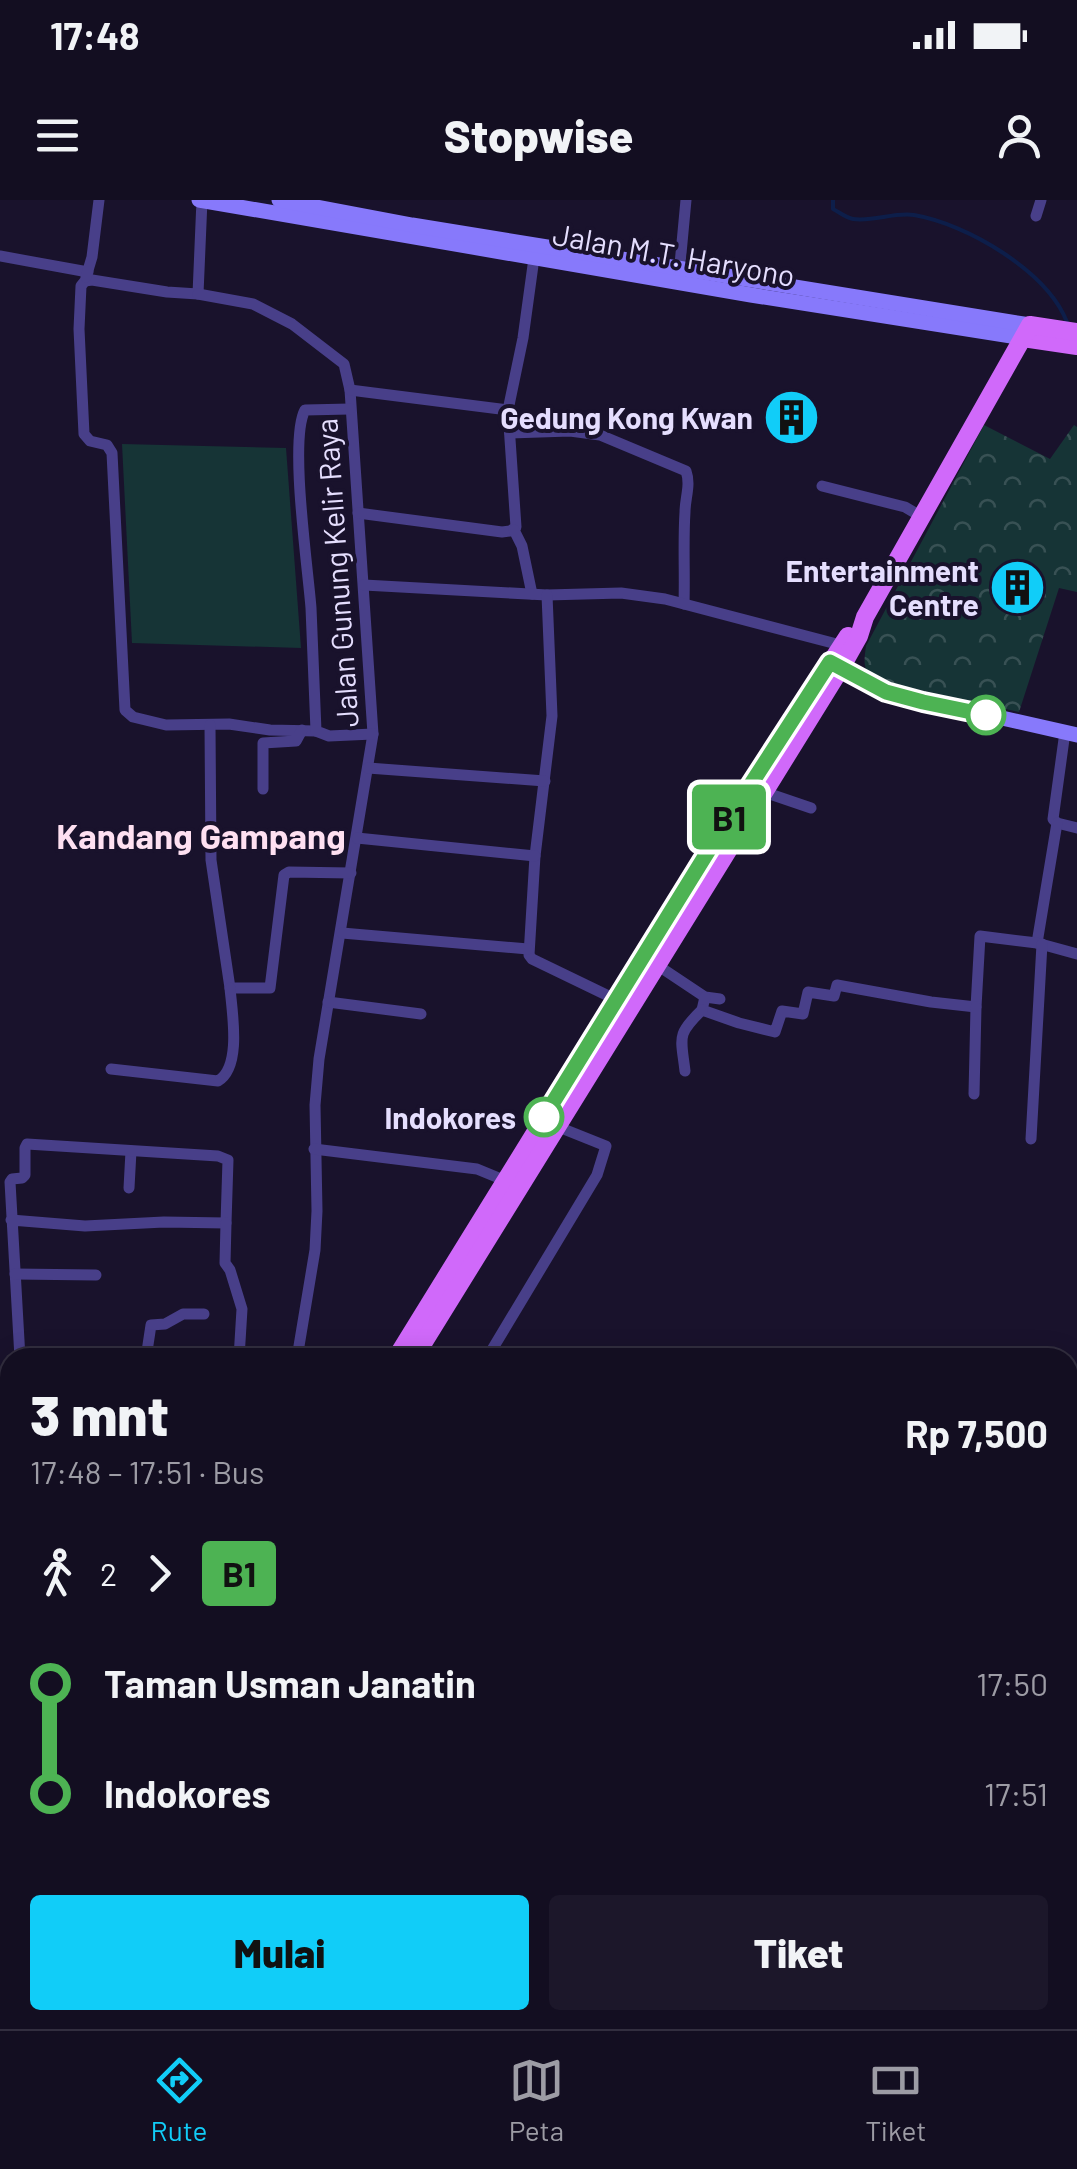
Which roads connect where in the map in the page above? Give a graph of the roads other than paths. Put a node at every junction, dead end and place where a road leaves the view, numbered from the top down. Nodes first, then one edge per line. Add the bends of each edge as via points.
1 (99, 200) edge
2 (200, 200) edge
3 (279, 200) edge
4 (686, 200) edge
5 (1041, 200) edge
6 (314, 209) edge
7 (1036, 216) dead end
8 (0, 256) edge
9 (534, 258) junction
10 (87, 276) junction
11 (679, 276) junction
12 (198, 294) junction
13 (1026, 331) junction
14 (1077, 332) edge
15 (1077, 346) edge
16 (350, 390) junction
17 (350, 409) junction
18 (508, 410) junction
19 (510, 433) junction
20 (822, 486) dead end
21 (358, 512) junction
22 (922, 516) junction
23 (514, 530) junction
24 (364, 586) junction
25 (532, 594) junction
26 (548, 595) junction
27 (684, 604) junction
28 (847, 647) junction
29 (835, 665) junction
30 (210, 729) junction
31 (316, 730) junction
32 (1071, 733) edge
33 (300, 734) junction
34 (372, 742) junction
35 (368, 768) junction
36 (545, 781) junction
37 (262, 789) dead end
38 (764, 792) junction
39 (812, 808) dead end
40 (1057, 823) junction
41 (1077, 828) edge
42 (357, 838) junction
43 (534, 856) junction
44 (352, 874) junction
45 (342, 933) junction
46 (1040, 943) junction
47 (528, 949) junction
48 (1077, 954) edge
49 (657, 965) junction
50 (230, 988) junction
51 (720, 1000) dead end
52 (328, 1002) junction
53 (703, 1003) junction
54 (624, 1004) junction
55 (976, 1007) junction
56 (421, 1014) dead end
57 (111, 1069) dead end
58 (685, 1071) dead end
59 (974, 1094) dead end
60 (556, 1112) junction
61 (1031, 1139) dead end
62 (314, 1149) junction
63 (132, 1150) junction
64 (512, 1184) junction
65 (130, 1188) dead end
66 (11, 1220) junction
67 (226, 1223) junction
68 (15, 1274) junction
69 (96, 1275) dead end
70 (204, 1314) dead end
71 (19, 1348) edge
72 (148, 1348) edge
73 (240, 1348) edge
74 (299, 1348) edge
75 (403, 1348) edge
76 (420, 1348) edge
77 (493, 1348) edge

1 - 10 street
2 - 6 main road, Jalan M.T. Haryono
2 - 12 street
3 - 6 main road, Jalan M.T. Haryono
4 - 11 street
5 - 7 street
6 - 9 main road, Jalan M.T. Haryono
6 - 11 main road, Jalan M.T. Haryono
8 - 10 street, Jalan Gunung Kelir Raya
9 - 11 main road, Jalan M.T. Haryono
9 - 18 street
10 - 12 street, Jalan Gunung Kelir Raya
10 - 30 street via 80,298 84,427 88,440 112,453 126,710 149,722
11 - 13 main road, Jalan M.T. Haryono
12 - 16 street, Jalan Gunung Kelir Raya via 253,304 292,324 344,364
13 - 14 main road
13 - 15 main road
13 - 22 main road
16 - 17 street, Jalan Gunung Kelir Raya
16 - 18 street
17 - 21 street, Jalan Gunung Kelir Raya
17 - 31 street via 305,410 302,416
18 - 19 street
19 - 23 street
19 - 27 street via 589,432 686,471
20 - 22 street
21 - 23 street
21 - 24 street, Jalan Gunung Kelir Raya
22 - 28 main road
23 - 25 street
24 - 25 street
24 - 34 street, Jalan Gunung Kelir Raya
25 - 26 street
26 - 27 street via 621,593
26 - 36 street via 552,716
27 - 28 street
28 - 29 main road
29 - 32 main road via 896,694
29 - 38 main road
29 - 54 main road via 720,832
30 - 33 street via 243,724
30 - 50 street via 211,860
31 - 33 street
31 - 34 street
32 - 40 street
33 - 37 street via 262,744
34 - 35 street, Jalan Gunung Kelir Raya
35 - 36 street
35 - 42 street, Jalan Gunung Kelir Raya
36 - 43 street
38 - 39 street
38 - 49 main road
40 - 41 street
40 - 46 street
42 - 43 street
42 - 44 street, Jalan Gunung Kelir Raya
43 - 47 street
44 - 45 street, Jalan Gunung Kelir Raya
44 - 50 street via 284,875 270,988
45 - 47 street
45 - 52 street, Jalan Gunung Kelir Raya
46 - 48 street
46 - 55 street via 979,936
46 - 61 street
47 - 54 street via 532,959
49 - 53 street
49 - 54 main road
50 - 57 street via 234,1041 225,1078
51 - 53 street
52 - 56 street
52 - 62 street, Jalan Gunung Kelir Raya
53 - 55 street via 739,1023 775,1032 782,1011 803,1014 808,992 834,996 836,985
53 - 58 street via 681,1036
54 - 60 main road
55 - 59 street
60 - 64 main road
60 - 77 street via 606,1146 601,1166
62 - 64 street via 477,1169
62 - 74 street, Jalan Gunung Kelir Raya via 315,1250
63 - 65 street
63 - 66 street via 28,1144 26,1175 10,1182
63 - 67 street via 227,1158
64 - 75 main road
64 - 76 main road
66 - 67 street
66 - 68 street
67 - 73 street via 225,1263 242,1310
68 - 69 street
68 - 71 street
70 - 72 street via 151,1325

